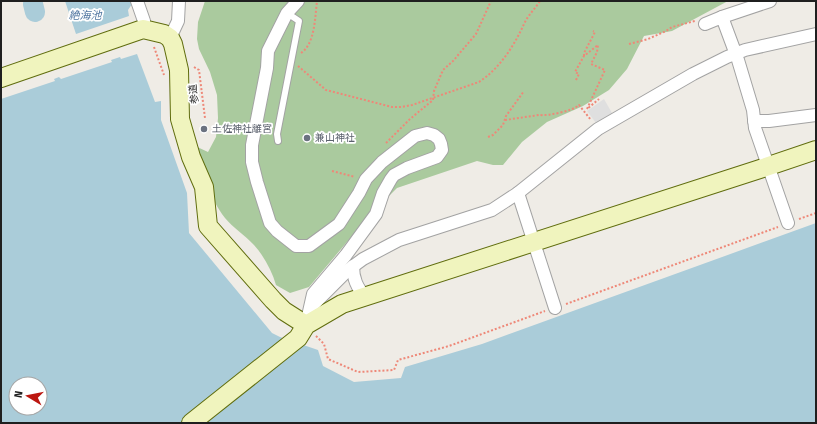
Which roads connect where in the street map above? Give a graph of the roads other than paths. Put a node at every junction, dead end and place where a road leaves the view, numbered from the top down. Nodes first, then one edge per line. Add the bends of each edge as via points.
1 (137, 1) edge
2 (179, 1) edge
3 (298, 1) edge
4 (767, 2) edge
5 (287, 13) junction
6 (722, 17) junction
7 (144, 21) dead end
8 (703, 22) road end
9 (816, 34) edge
10 (170, 38) junction
11 (735, 53) junction
12 (1, 78) edge
13 (816, 115) edge
14 (754, 121) junction
15 (278, 141) dead end
16 (816, 150) edge
17 (768, 166) junction
18 (518, 193) junction
19 (788, 223) dead end
20 (534, 243) junction
21 (353, 266) junction
22 (364, 297) junction
23 (310, 308) junction
24 (555, 308) dead end
25 (302, 331) junction
26 (191, 423) edge

1 - 7 street
2 - 10 street via 178,21
3 - 5 street
4 - 6 street
5 - 15 lane via 299,21 277,134
5 - 23 street via 268,51 252,145 252,162 257,182 270,223 277,231 296,246 309,246 339,224 366,179 382,162 415,136 434,135 439,139 442,150 437,157 394,175 383,193 376,214 313,294
6 - 8 street
6 - 11 street
9 - 11 street
10 - 12 street via 143,29
10 - 25 street via 179,70 180,119 191,157 204,187 208,226
11 - 14 street
11 - 18 street via 675,83 598,129
13 - 14 street
14 - 17 street
16 - 17 street
17 - 19 street
17 - 20 street
18 - 20 street
18 - 21 street via 492,210 399,240
20 - 22 street
20 - 24 street
21 - 22 street via 354,278
21 - 23 street
22 - 25 street via 342,304
23 - 25 street
25 - 26 street

